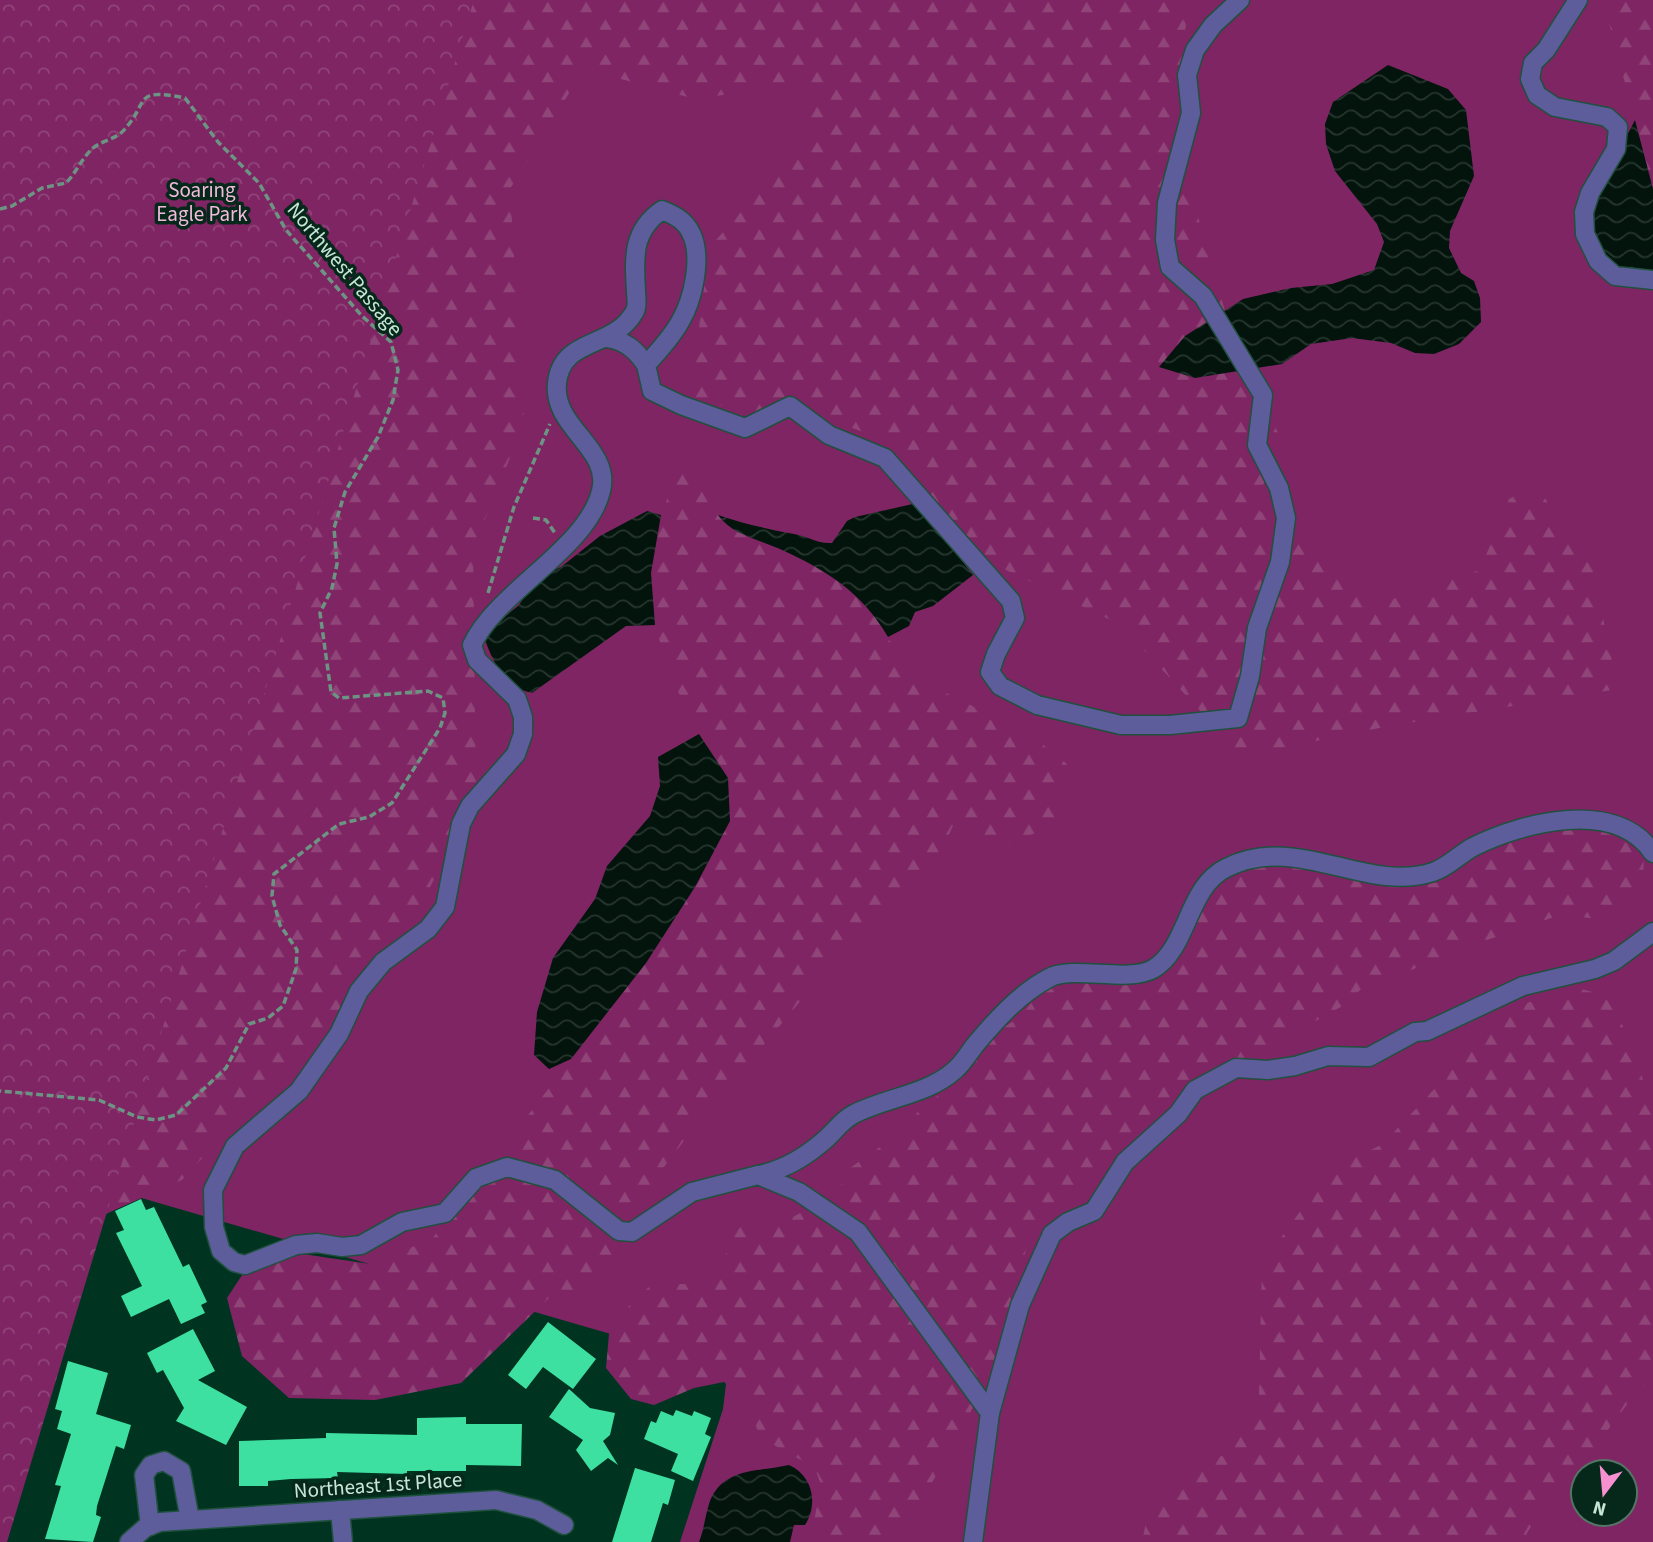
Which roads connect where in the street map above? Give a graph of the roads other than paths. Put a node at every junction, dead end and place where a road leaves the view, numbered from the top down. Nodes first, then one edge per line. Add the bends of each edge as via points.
1 (1240, 0) edge
2 (1578, 0) edge
3 (1653, 280) edge
4 (606, 338) junction
5 (646, 365) junction
6 (1653, 853) edge
7 (1653, 932) edge
8 (758, 1175) junction
9 (990, 1413) junction
10 (341, 1510) junction
11 (190, 1520) junction
12 (564, 1525) dead end
13 (150, 1526) junction
14 (129, 1542) edge
15 (343, 1542) edge
16 (973, 1542) edge

1 - 5 street via 1195,50 1187,75 1191,113 1167,203 1165,240 1170,268 1203,296 1263,395 1257,445 1279,488 1286,518 1280,562 1256,628 1238,719 1121,725 1037,705 1000,686 990,672 1015,618 1011,601 885,458 829,435 790,406 745,428 681,405 652,391
2 - 3 street via 1533,63 1530,79 1536,95 1555,107 1607,117 1618,127 1616,149 1584,212 1585,234 1598,261 1615,276
4 - 5 street via 630,347
4 - 5 street via 623,329 637,308 638,238 646,221 662,210 679,218 691,232 697,253 691,291 681,321
4 - 8 street via 576,349 565,361 557,382 559,411 601,468 601,492 567,543 482,624 472,645 477,660 517,699 523,734 516,754 470,806 461,824 445,907 428,929 383,962 359,991 339,1034 299,1091 236,1146 213,1190 214,1227 220,1251 245,1265 296,1245 361,1245 402,1222 445,1213 476,1178 508,1167 555,1180 619,1231 632,1232 692,1192
6 - 8 street via 1630,831 1604,819 1588,819 1534,825 1498,836 1433,872 1392,876 1289,855 1259,856 1225,868 1210,880 1171,951 1153,969 1052,976 993,1023 956,1069 937,1083 855,1114 797,1161
7 - 9 street via 1614,961 1499,996 1369,1057 1328,1056 1268,1070 1236,1068 1206,1082 1125,1162 1094,1210 1052,1234 1020,1305
8 - 9 street via 799,1192 858,1232
9 - 16 street
10 - 11 street, Northeast 1st Place
10 - 12 street, Northeast 1st Place via 496,1500 537,1510
10 - 15 street
11 - 13 street, Northeast 1st Place
11 - 13 street via 181,1471 164,1461 151,1465 144,1475
13 - 14 street

